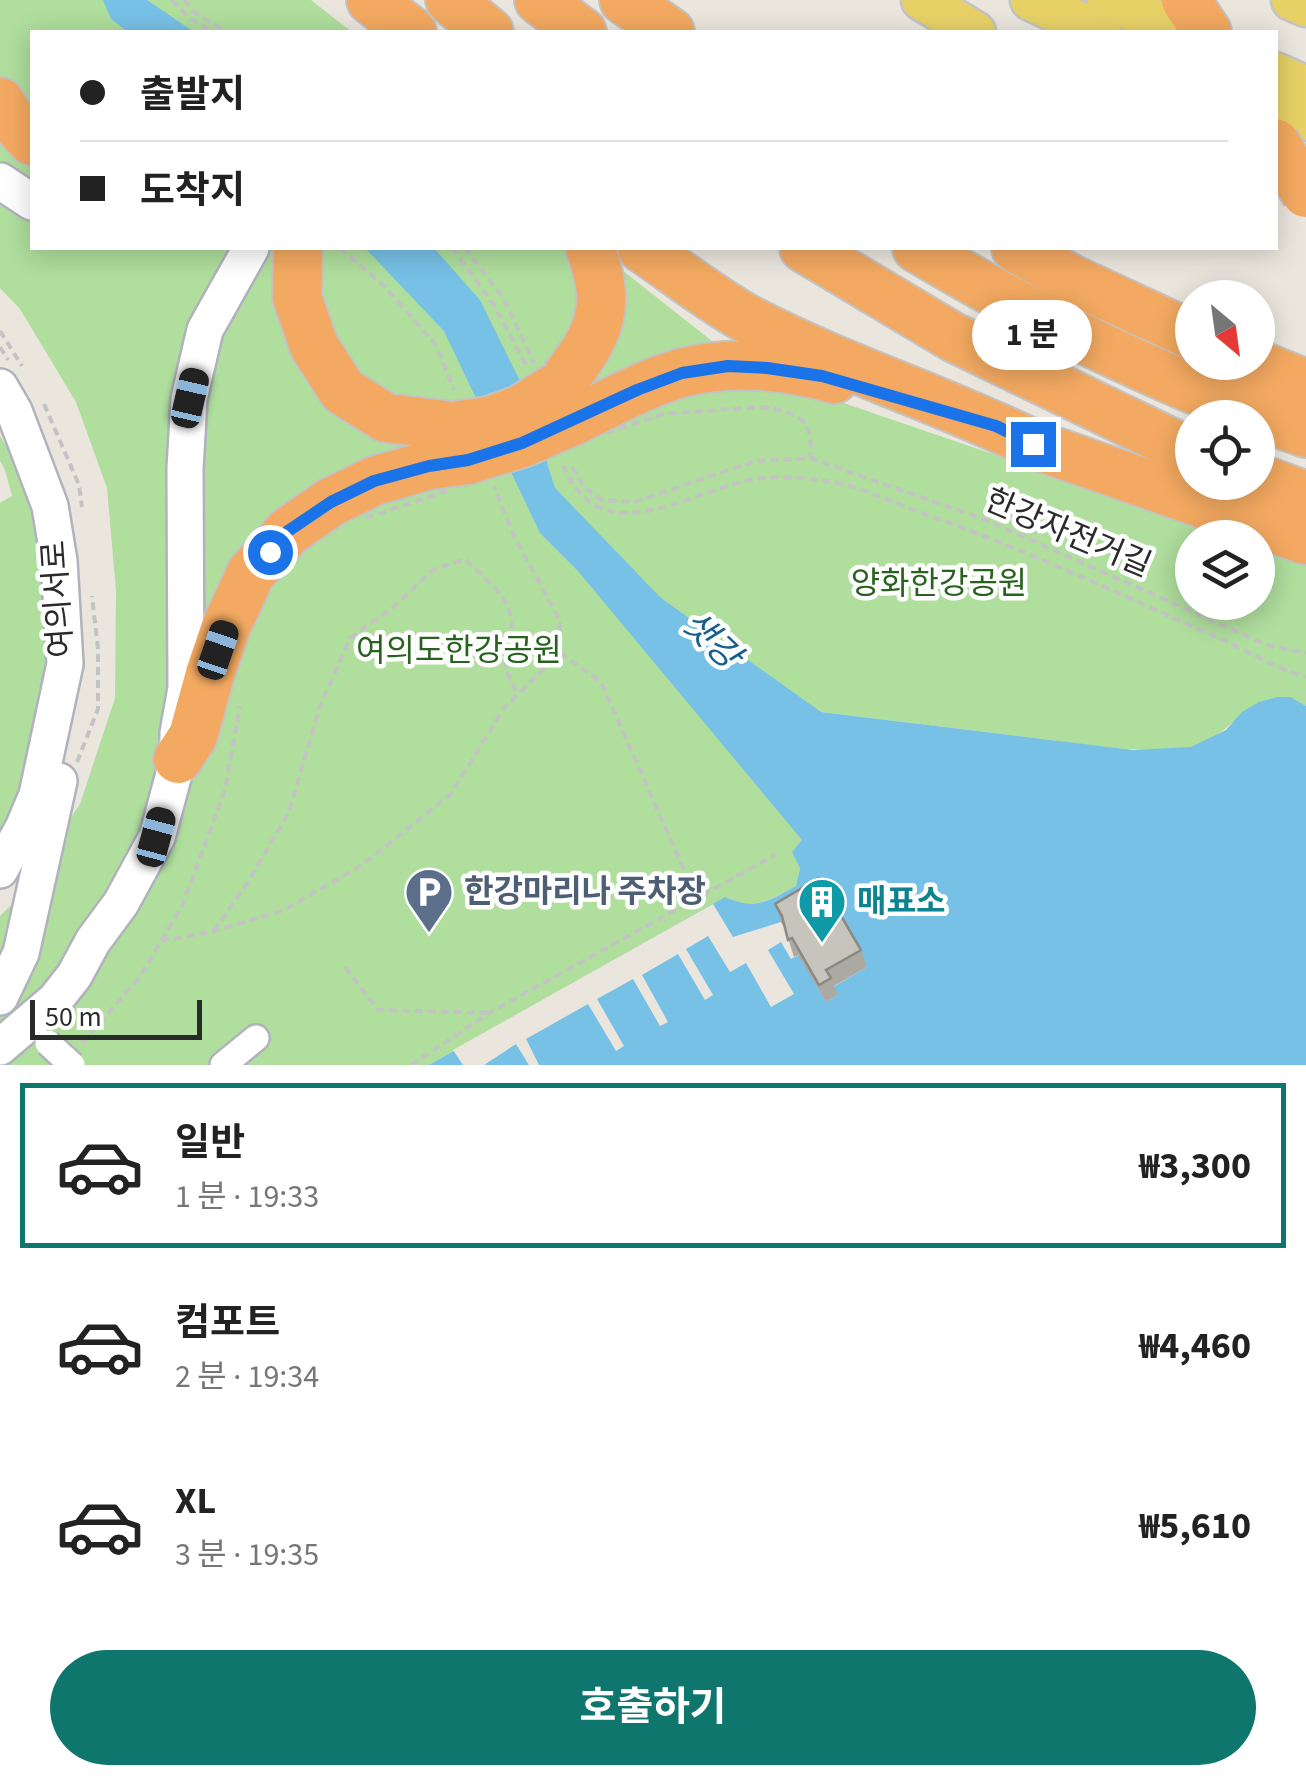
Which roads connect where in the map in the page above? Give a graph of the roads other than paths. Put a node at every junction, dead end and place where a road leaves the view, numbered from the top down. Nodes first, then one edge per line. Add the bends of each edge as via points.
1 (370, 0) edge
2 (450, 0) edge
3 (539, 0) edge
4 (624, 0) edge
5 (922, 0) edge
6 (1031, 0) edge
7 (1108, 0) edge
8 (1186, 0) edge
9 (1292, 0) edge
10 (1306, 6) edge
11 (409, 30) edge
12 (487, 30) edge
13 (579, 30) edge
14 (667, 30) edge
15 (972, 30) edge
16 (1098, 30) edge
17 (1177, 30) edge
18 (1205, 30) edge
19 (1278, 75) edge
20 (1306, 87) edge
21 (0, 102) edge
22 (1278, 108) edge
23 (1306, 120) edge
24 (30, 139) edge
25 (1278, 148) edge
26 (1278, 178) edge
27 (0, 182) edge
28 (1306, 190) edge
29 (30, 201) edge
30 (251, 250) edge
31 (298, 250) edge
32 (591, 250) edge
33 (645, 250) edge
34 (807, 250) edge
35 (919, 250) edge
36 (1020, 250) edge
37 (1175, 327) edge
38 (1275, 371) edge
39 (1306, 384) edge
40 (0, 387) edge
41 (555, 410) junction
42 (996, 426) junction
43 (1306, 433) edge
44 (468, 441) junction
45 (1175, 445) edge
46 (1275, 484) edge
47 (1306, 496) edge
48 (1306, 540) edge
49 (65, 664) junction
50 (178, 759) junction
51 (0, 870) edge
52 (0, 996) edge
53 (26, 1027) edge
54 (256, 1038) dead end
55 (0, 1047) edge
56 (76, 1055) edge
57 (223, 1065) edge

1 - 11 highway
2 - 12 highway
3 - 13 highway
4 - 14 highway
5 - 15 main road
6 - 16 main road
7 - 17 main road
8 - 18 highway
9 - 10 main road
19 - 20 main road
21 - 24 highway
22 - 23 main road
25 - 28 highway, bridge
26 - 28 main road
27 - 29 main road
30 - 50 main road via 205,330 190,398 186,688
31 - 44 highway via 297,296 314,346 343,391 386,418
32 - 41 highway via 600,276 601,316
33 - 42 highway via 746,318
34 - 45 highway via 954,336
35 - 43 highway via 1138,364
36 - 37 highway
38 - 39 highway
40 - 49 main road, 여의서로 via 50,506
41 - 42 highway via 728,366 822,376
41 - 44 highway, bridge via 522,443
42 - 48 highway
44 - 50 highway via 429,466 331,502 288,531 251,573 226,627 194,736
46 - 47 highway
49 - 51 main road, 여의서로 via 36,795
49 - 52 main road via 67,744 21,952
50 - 53 main road via 156,837 121,903 74,976
53 - 55 main road
53 - 56 street, bridge
54 - 57 street

